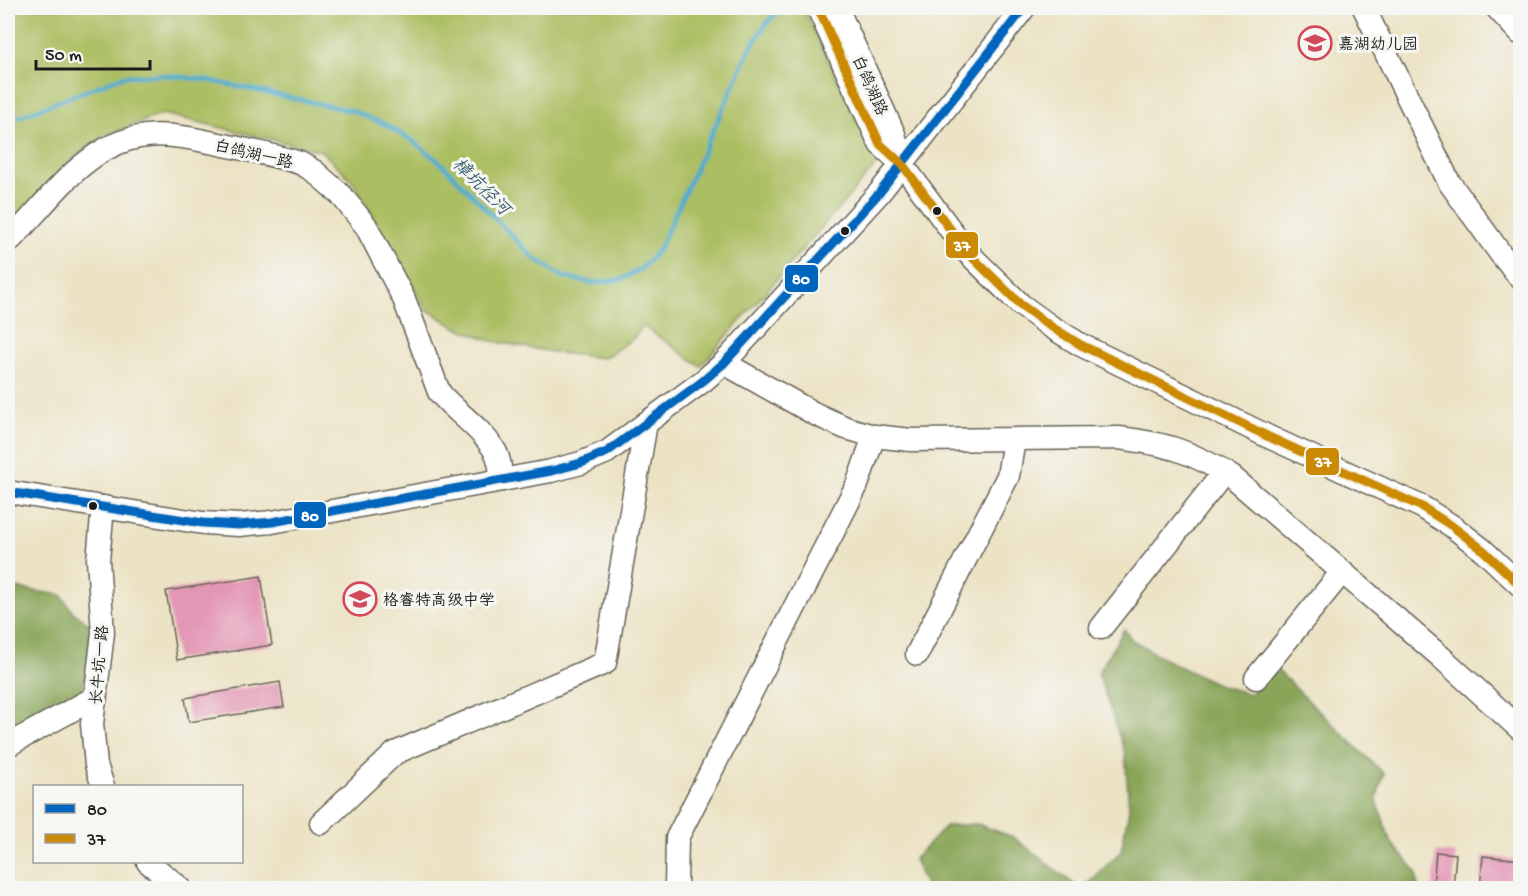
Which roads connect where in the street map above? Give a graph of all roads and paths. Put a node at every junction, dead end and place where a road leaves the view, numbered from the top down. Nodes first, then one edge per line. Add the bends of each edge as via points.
1 (818, 8) edge
2 (837, 8) edge
3 (1024, 8) edge
4 (1364, 8) edge
5 (1497, 8) edge
6 (1521, 33) edge
7 (902, 164) junction
8 (8, 242) edge
9 (1521, 278) edge
10 (724, 363) junction
11 (646, 423) junction
12 (874, 436) junction
13 (1014, 440) junction
14 (1224, 472) junction
15 (502, 480) junction
16 (8, 492) edge
17 (103, 507) junction
18 (1342, 572) junction
19 (1521, 585) edge
20 (1101, 628) dead end
21 (917, 654) dead end
22 (1256, 678) dead end
23 (96, 697) junction
24 (1521, 729) edge
25 (8, 745) edge
26 (103, 785) edge
27 (321, 824) dead end
28 (150, 863) edge
29 (180, 888) edge
30 (676, 888) edge

1 - 7 street, 白鸽湖路 via 880,144
2 - 7 street, 白鸽湖路 via 894,134
3 - 7 street
4 - 9 street via 1449,182
5 - 6 street
7 - 10 street
7 - 19 street, 白鸽湖路 via 968,252 1022,305 1050,326 1269,437 1422,507 1452,526
8 - 15 street, 白鸽湖一路 via 88,160 106,148 140,135 175,135 300,163 341,195 366,226 404,299 439,392 494,449
10 - 11 street
10 - 12 street via 815,414
11 - 15 street via 607,452 581,463
11 - 27 street via 605,663 395,753
12 - 13 street
12 - 30 street via 857,485 677,838
13 - 14 street via 1119,438 1151,442 1180,449
13 - 21 street via 1008,476
14 - 18 street
14 - 20 street
15 - 17 street via 239,525
16 - 17 street
17 - 23 street, 长牛坑一路 via 98,560 103,633
18 - 22 street
18 - 24 street
23 - 25 street
23 - 26 street, 长牛坑一路 via 93,747
28 - 29 street

